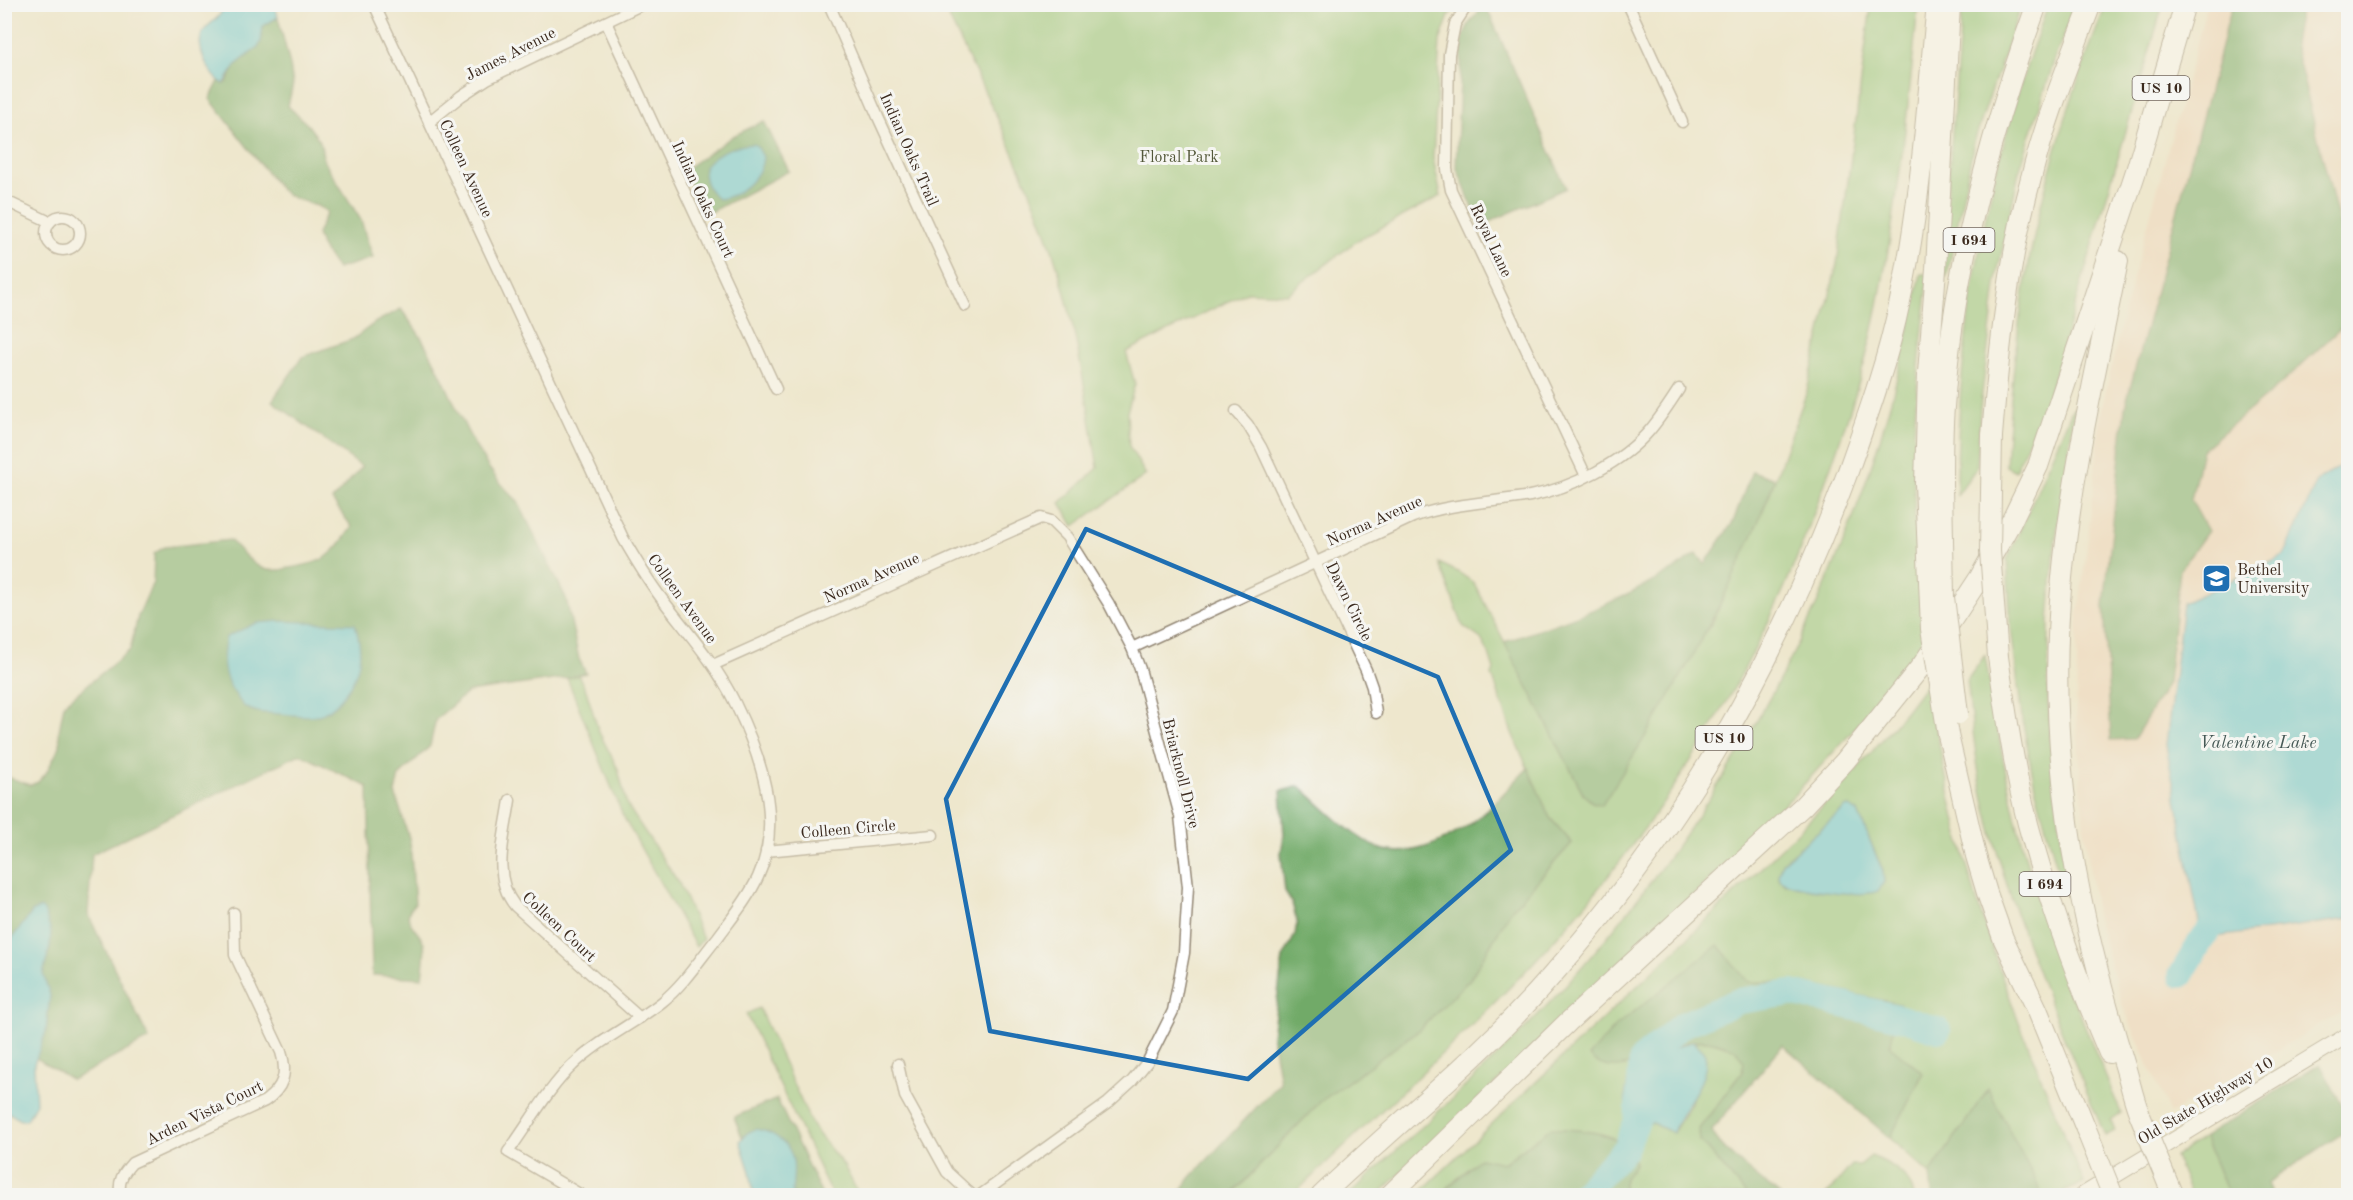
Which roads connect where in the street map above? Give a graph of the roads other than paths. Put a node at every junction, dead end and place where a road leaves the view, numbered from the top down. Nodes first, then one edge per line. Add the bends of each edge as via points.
1 (374, 4) edge
2 (643, 4) edge
3 (829, 4) edge
4 (1468, 4) edge
5 (1937, 4) edge
6 (1950, 4) edge
7 (2037, 4) edge
8 (2091, 4) edge
9 (2185, 4) edge
10 (1630, 5) edge
11 (606, 22) junction
12 (429, 122) junction
13 (1682, 122) dead end
14 (2136, 171) junction
15 (4, 200) edge
16 (50, 222) dead end
17 (965, 306) dead end
18 (776, 389) dead end
19 (1679, 389) dead end
20 (1236, 411) dead end
21 (1586, 476) junction
22 (1933, 484) junction
23 (1041, 518) joint
24 (1315, 564) junction
25 (1132, 648) junction
26 (713, 665) junction
27 (1376, 712) dead end
28 (510, 800) dead end
29 (933, 835) dead end
30 (766, 851) junction
31 (234, 912) dead end
32 (640, 1018) junction
33 (2349, 1035) edge
34 (898, 1064) dead end
35 (2136, 1106) junction
36 (121, 1196) edge
37 (583, 1196) edge
38 (974, 1196) edge
39 (979, 1196) edge
40 (1322, 1196) edge
41 (1389, 1196) edge
42 (2081, 1196) edge
43 (2113, 1196) edge
44 (2173, 1196) edge

1 - 12 street, Colleen Avenue
2 - 11 street, James Avenue
3 - 17 street, Indian Oaks Trail
4 - 21 street, Royal Lane via 1455,24 1449,54 1447,169 1451,190
5 - 40 highway, US 10 via 1900,304 1861,435 1825,533 1766,663 1692,791 1600,919 1549,980 1457,1074
6 - 22 highway via 1929,364
7 - 22 highway, I 694 via 2000,110 1976,206 1953,324
8 - 35 highway, I 694, bridge via 2053,102 2030,179 2007,297 1992,436 1990,551 1998,657 2028,823 2091,1011
9 - 14 highway, US 10
10 - 13 street
11 - 12 street, James Avenue via 487,79
11 - 18 street, Indian Oaks Court
12 - 26 street, Colleen Avenue via 623,538 646,577
14 - 35 highway via 2076,466 2062,572 2058,667 2062,778 2078,887 2103,996
14 - 41 highway, US 10 via 2038,466 1980,577 1923,664 1886,713 1803,806 1568,1022
15 - 16 street
19 - 21 street, Norma Avenue via 1649,431 1628,450
20 - 24 street, Dawn Circle via 1261,447
21 - 24 street, Norma Avenue via 1532,495 1434,510
22 - 43 highway, bridge via 1931,628 1976,856 2003,938
23 - 25 street, Briarknoll Drive via 1051,521 1067,537
23 - 26 street, Norma Avenue
24 - 25 street, Norma Avenue
24 - 27 street, Dawn Circle via 1366,669
25 - 39 street, Briarknoll Drive via 1180,816 1185,854 1185,942 1173,1011 1148,1061 1132,1081 1108,1103
26 - 30 street, Colleen Avenue via 735,704 764,780 770,823
28 - 32 street, Colleen Court via 501,870 508,897
29 - 30 street, Colleen Circle
30 - 32 street, Colleen Avenue via 746,900 680,985
31 - 36 street, Arden Vista Court via 235,955 281,1052 285,1064 282,1084 265,1101 132,1163 120,1181
32 - 37 street, Colleen Avenue via 560,1078 507,1152
33 - 42 street, Old State Highway 10
34 - 38 street via 905,1096 947,1172
35 - 44 highway, I 694, bridge

